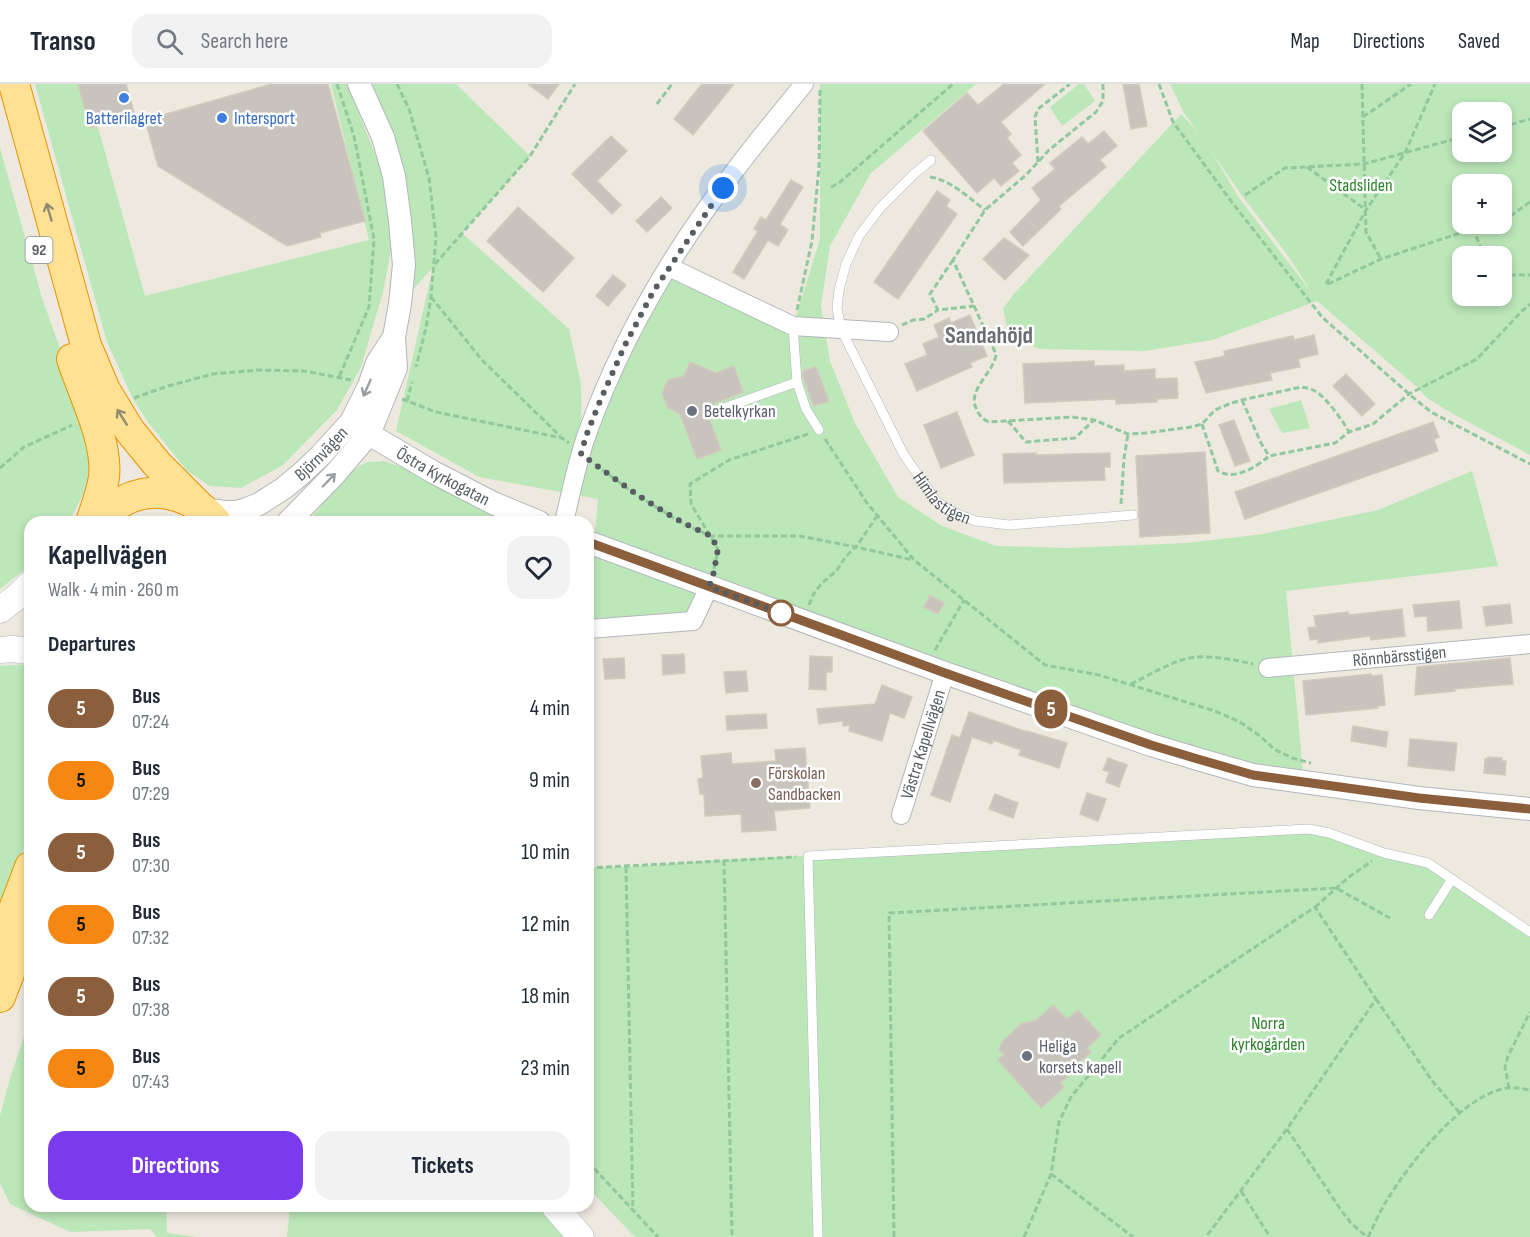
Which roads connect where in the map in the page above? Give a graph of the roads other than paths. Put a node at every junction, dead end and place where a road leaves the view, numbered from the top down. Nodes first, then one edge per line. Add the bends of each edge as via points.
1 (14, 84) edge
2 (359, 84) edge
3 (804, 84) edge
4 (0, 111) edge
5 (931, 160) dead end
6 (669, 267) junction
7 (793, 326) junction
8 (840, 330) junction
9 (889, 332) road end
10 (796, 382) junction
11 (721, 409) dead end
12 (360, 428) junction
13 (819, 430) road end
14 (205, 512) edge
15 (1133, 515) dead end
16 (94, 516) edge
17 (100, 516) edge
18 (294, 516) edge
19 (524, 516) edge
20 (566, 516) edge
21 (594, 544) edge
22 (709, 587) junction
23 (24, 590) edge
24 (0, 610) edge
25 (594, 628) edge
26 (1530, 644) edge
27 (0, 650) edge
28 (24, 650) edge
29 (1268, 668) road end
30 (935, 670) junction
31 (1530, 810) edge
32 (901, 815) dead end
33 (1452, 879) junction
34 (24, 883) edge
35 (1429, 915) dead end
36 (1530, 932) edge
37 (24, 935) edge
38 (0, 946) edge
39 (0, 997) edge
40 (559, 1212) edge
41 (581, 1237) edge
42 (818, 1237) edge

14 -> 1 highway, 92 via 157,464 130,431 105,390 86,345
2 - 12 street, Björnvägen via 383,137 394,176 404,265 394,337 377,363 388,393
3 - 6 street via 735,170
4 - 16 highway, 92 via 63,336 101,441 104,478
5 - 8 lane, Himlastigen via 880,208 859,236 839,290
6 - 7 street
6 - 20 street via 625,345 600,401 586,436
7 - 8 street
7 - 10 lane
8 - 9 street
8 - 15 lane, Himlastigen via 904,455 937,502 952,512 976,521 1009,525
10 - 11 lane
10 - 13 lane
12 - 14 street, Björnvägen via 259,504 236,512
18 -> 12 street, Björnvägen via 335,474
12 - 19 street, Östra Kyrkogatan via 433,472
14 - 17 highway via 178,496 161,493 131,497
21 - 22 street
22 - 25 street via 693,621
22 - 30 street
23 - 24 main road
26 - 29 street, Rönnbärsstigen
27 - 28 main road
30 - 31 street via 1151,745 1253,775
30 - 32 street, Västra Kapellvägen
33 - 35 lane
33 - 36 lane
33 - 42 lane via 1428,863 1309,829 808,856
34 - 38 highway
37 - 39 highway
40 - 41 main road

